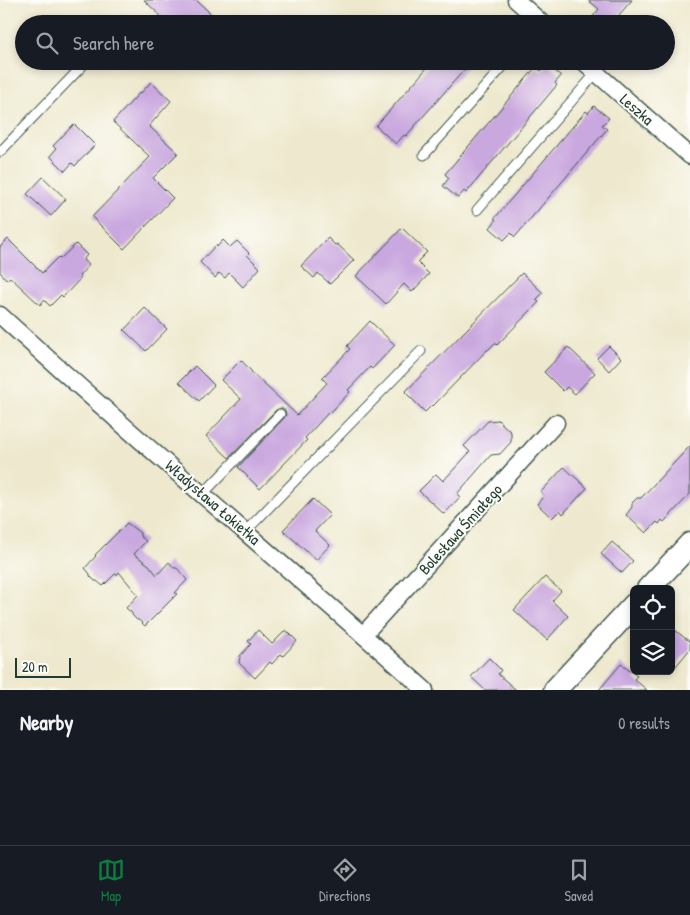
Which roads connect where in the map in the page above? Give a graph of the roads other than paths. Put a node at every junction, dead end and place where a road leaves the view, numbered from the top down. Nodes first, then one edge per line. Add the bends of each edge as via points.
1 (516, 0) edge
2 (533, 15) edge
3 (78, 70) edge
4 (500, 70) edge
5 (593, 70) edge
6 (596, 73) junction
7 (0, 152) edge
8 (424, 155) dead end
9 (690, 156) edge
10 (477, 210) dead end
11 (0, 315) edge
12 (421, 351) dead end
13 (280, 414) dead end
14 (556, 423) dead end
15 (203, 494) junction
16 (246, 531) junction
17 (690, 544) edge
18 (652, 585) edge
19 (630, 609) edge
20 (363, 635) junction
21 (425, 690) edge
22 (555, 690) edge

1 - 2 street
3 - 7 lane
4 - 8 lane
5 - 6 street, Leszka
6 - 9 street, Leszka
6 - 10 lane
11 - 15 street, Władysława Łokietka
12 - 16 lane
13 - 15 lane
14 - 20 street, Bolesława Śmiałego
15 - 16 street, Władysława Łokietka
16 - 20 street, Władysława Łokietka
17 - 18 street
19 - 22 street
20 - 21 street, Władysława Łokietka

